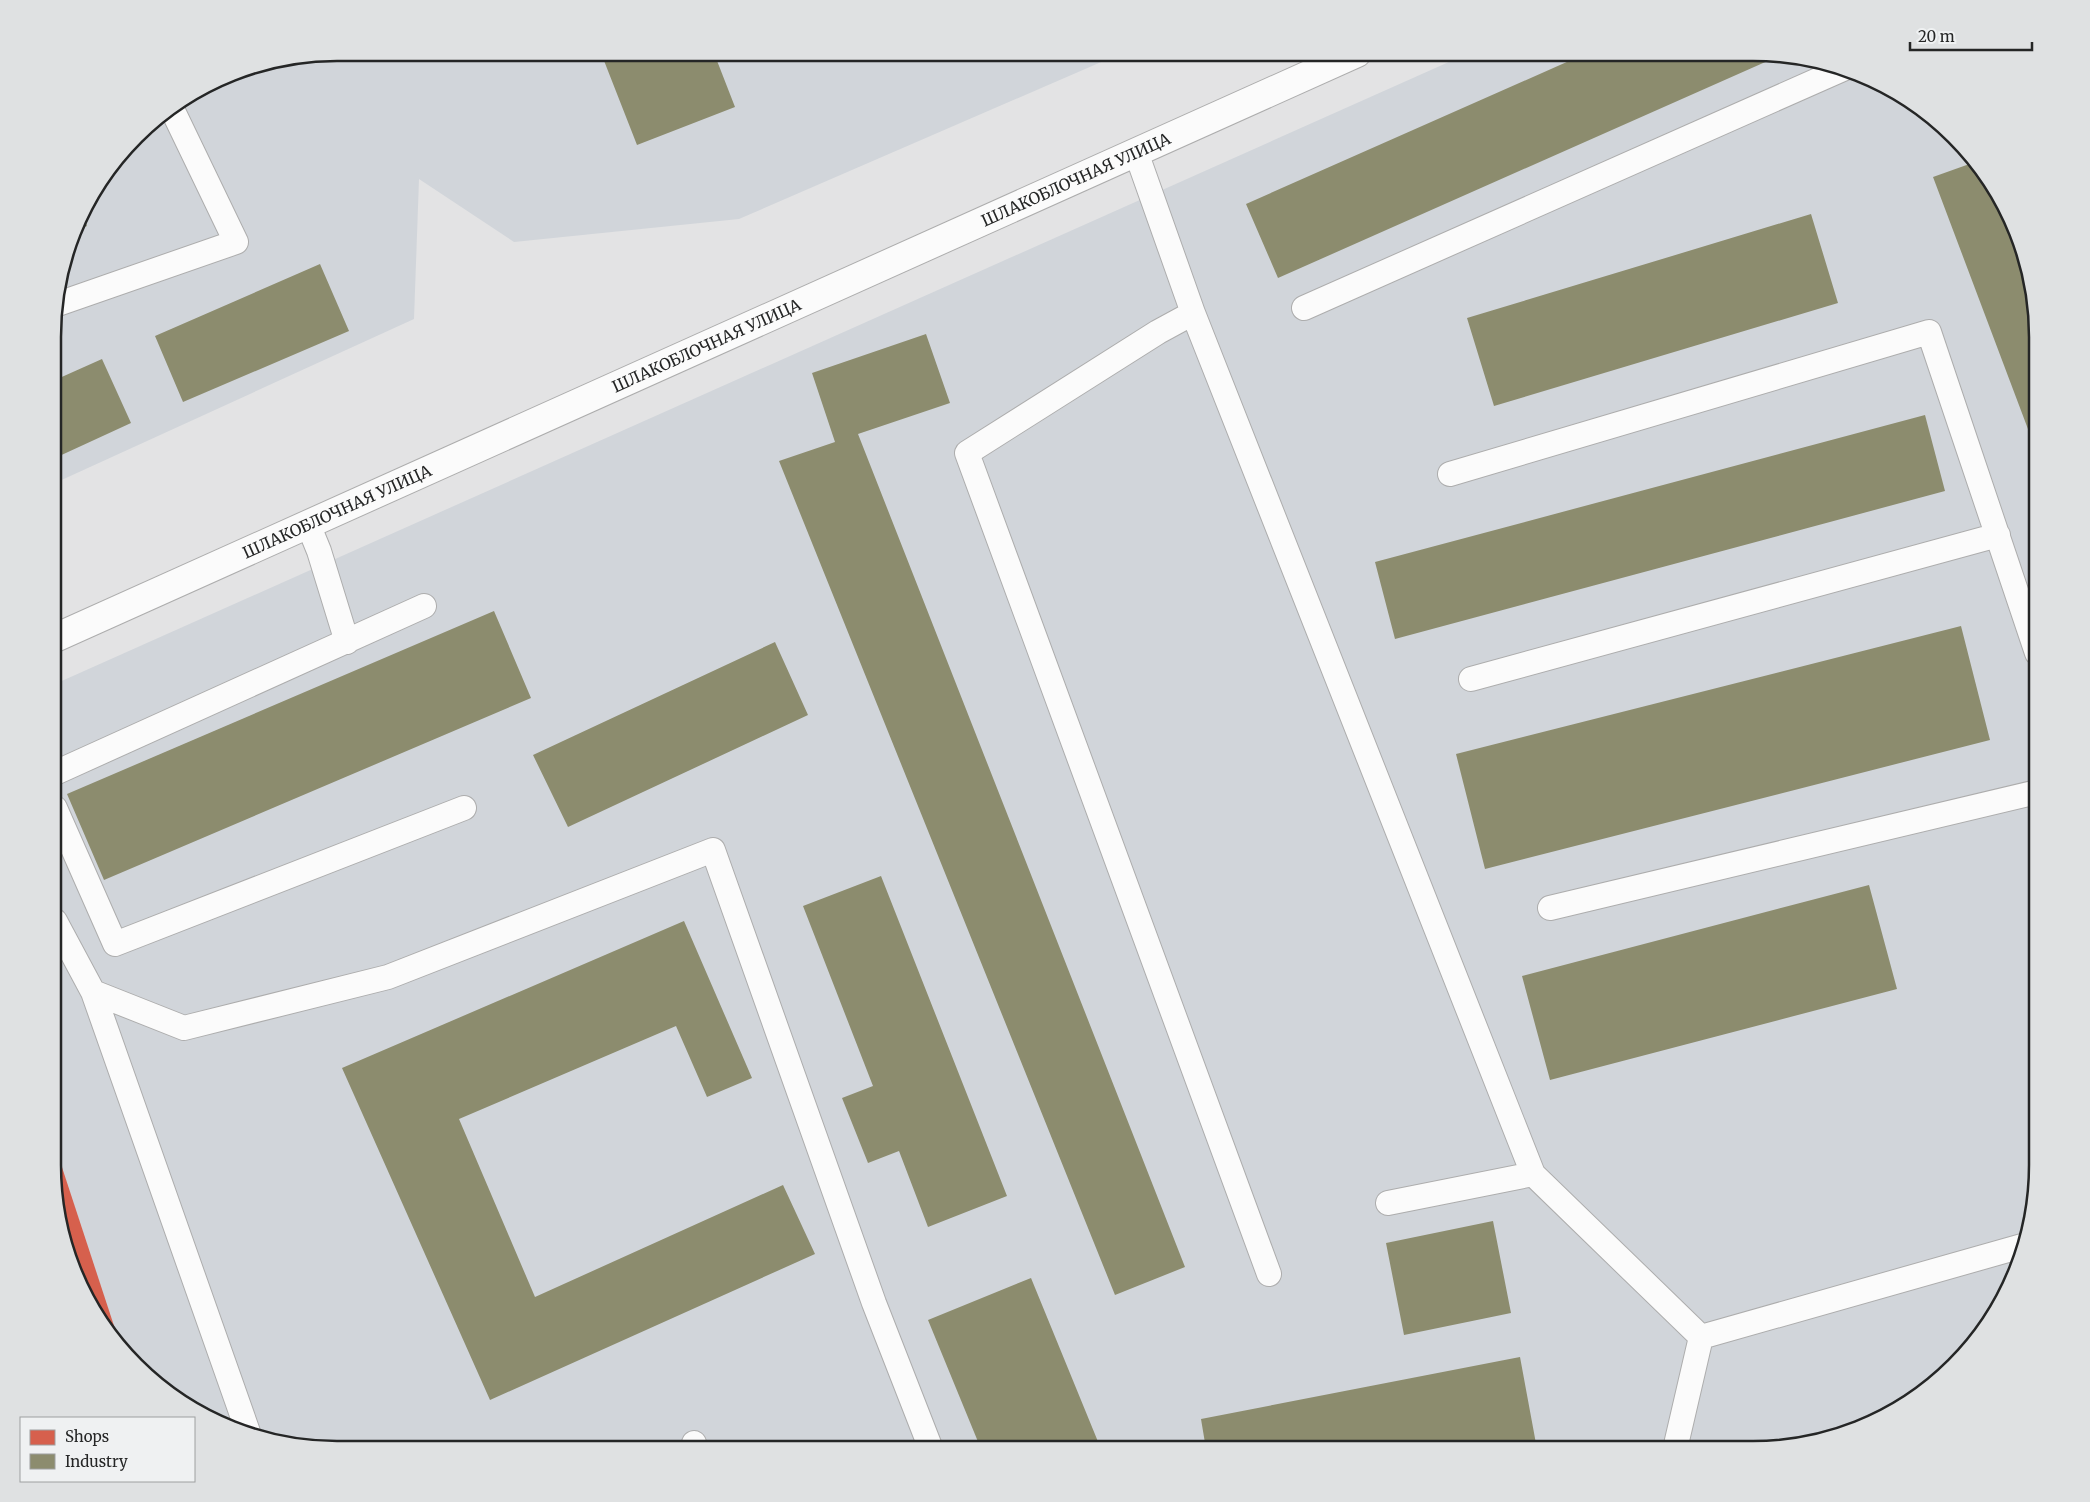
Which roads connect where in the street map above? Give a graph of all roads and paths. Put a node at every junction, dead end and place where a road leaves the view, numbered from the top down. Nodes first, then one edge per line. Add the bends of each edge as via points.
1 (1338, 61) edge
2 (1833, 73) edge
3 (175, 114) edge
4 (1136, 152) junction
5 (64, 303) edge
6 (1304, 308) dead end
7 (1193, 313) junction
8 (1450, 474) dead end
9 (308, 524) junction
10 (1998, 535) junction
11 (424, 606) dead end
12 (2029, 629) edge
13 (61, 635) edge
14 (347, 642) junction
15 (1471, 679) dead end
16 (61, 770) edge
17 (2029, 794) edge
18 (464, 808) dead end
19 (61, 822) edge
20 (1550, 908) dead end
21 (61, 932) edge
22 (93, 992) junction
23 (1533, 1174) junction
24 (1388, 1203) dead end
25 (2016, 1248) edge
26 (1269, 1274) dead end
27 (1701, 1337) junction
28 (246, 1425) edge
29 (927, 1441) edge
30 (1677, 1441) edge

1 - 4 street, ШЛАКОБЛОЧНАЯ УЛИЦА
2 - 6 lane
3 - 5 lane via 236,242
4 - 7 lane
4 - 9 street, ШЛАКОБЛОЧНАЯ УЛИЦА
7 - 23 lane
7 - 26 lane via 967,453
8 - 10 lane via 1930,332
9 - 13 street, ШЛАКОБЛОЧНАЯ УЛИЦА
9 - 14 lane
10 - 12 lane
10 - 15 lane
11 - 14 lane
14 - 16 lane
17 - 20 lane
18 - 19 lane via 115,944
21 - 22 lane
22 - 28 lane
22 - 29 lane via 184,1028 388,977 713,850 874,1303
23 - 24 lane
23 - 27 lane
25 - 27 lane
27 - 30 lane

